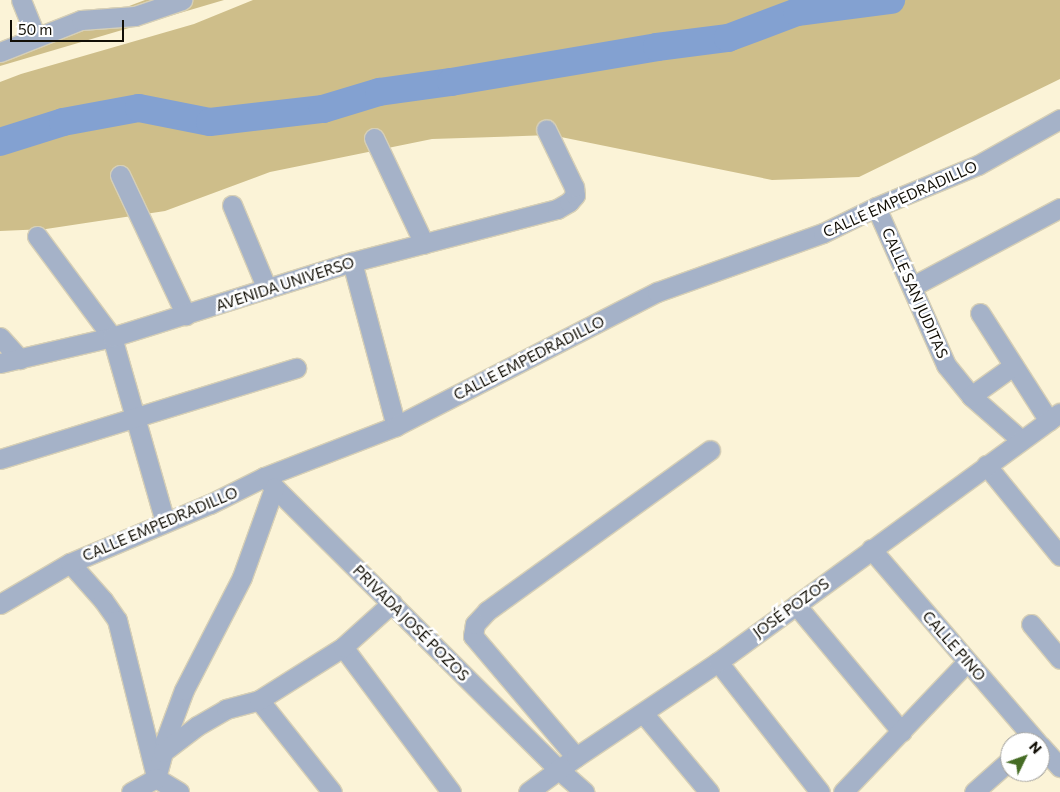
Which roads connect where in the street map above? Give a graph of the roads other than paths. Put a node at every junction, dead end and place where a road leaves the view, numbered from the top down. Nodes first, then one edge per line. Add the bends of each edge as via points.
1 (21, 0) edge
2 (182, 0) edge
3 (131, 8) edge
4 (36, 37) junction
5 (0, 52) edge
6 (1060, 119) edge
7 (546, 130) dead end
8 (374, 138) dead end
9 (120, 175) dead end
10 (232, 205) dead end
11 (876, 207) junction
12 (1060, 208) edge
13 (37, 236) dead end
14 (424, 244) junction
15 (352, 262) junction
16 (913, 286) junction
17 (267, 289) junction
18 (980, 313) dead end
19 (186, 315) junction
20 (0, 337) edge
21 (112, 337) junction
22 (20, 359) junction
23 (0, 363) edge
24 (1013, 366) junction
25 (296, 368) dead end
26 (971, 396) junction
27 (1054, 417) edge
28 (134, 418) junction
29 (396, 426) junction
30 (1021, 440) junction
31 (710, 450) dead end
32 (0, 459) edge
33 (986, 465) junction
34 (269, 483) junction
35 (165, 522) junction
36 (871, 549) junction
37 (1060, 556) edge
38 (70, 563) junction
39 (392, 603) junction
40 (0, 604) edge
41 (796, 604) junction
42 (1031, 624) dead end
43 (343, 647) junction
44 (1060, 659) edge
45 (718, 662) junction
46 (967, 662) junction
47 (259, 700) junction
48 (643, 713) junction
49 (902, 732) junction
50 (1027, 732) edge
51 (163, 752) junction
52 (576, 756) junction
53 (1050, 757) edge
54 (1060, 767) edge
55 (558, 769) junction
56 (1000, 769) edge
57 (156, 778) junction
58 (131, 792) edge
59 (179, 792) edge
60 (332, 792) edge
61 (451, 792) edge
62 (528, 792) edge
63 (584, 792) edge
64 (708, 792) edge
65 (820, 792) edge
66 (843, 792) edge
67 (974, 792) edge

1 - 4 street
2 - 3 street
3 - 4 street via 81,20
4 - 5 street
6 - 11 street, CALLE EMPEDRADILLO via 978,165
7 - 14 street, AVENIDA UNIVERSO via 574,187 575,195 569,202 557,209
8 - 14 street
9 - 19 street
10 - 17 street
11 - 16 street, CALLE SAN JUDITAS
11 - 29 street, CALLE EMPEDRADILLO via 823,233 657,292
12 - 16 street
13 - 21 street
14 - 15 street, AVENIDA UNIVERSO
15 - 17 street, AVENIDA UNIVERSO
15 - 29 street
16 - 26 street, CALLE SAN JUDITAS via 946,365
17 - 19 street, AVENIDA UNIVERSO
18 - 24 street
19 - 21 street, AVENIDA UNIVERSO
20 - 22 street
21 - 22 street, AVENIDA UNIVERSO
21 - 28 street
22 - 23 street, AVENIDA UNIVERSO
24 - 26 street
24 - 27 street
25 - 28 street
26 - 30 street, CALLE SAN JUDITAS
27 - 30 street, JOSÉ POZOS
28 - 32 street
28 - 35 street
29 - 34 street, CALLE EMPEDRADILLO
30 - 33 street, JOSÉ POZOS
31 - 52 street via 486,610 475,624 473,636
33 - 36 street, JOSÉ POZOS
33 - 37 street
34 - 35 street, CALLE EMPEDRADILLO
34 - 39 street, PRIVADA JOSÉ POZOS
34 - 51 street via 242,577 184,690
35 - 38 street, CALLE EMPEDRADILLO
36 - 41 street, JOSÉ POZOS
36 - 46 street, CALLE PINO
38 - 40 street, CALLE EMPEDRADILLO
38 - 57 street via 117,620
39 - 43 street
39 - 55 street, PRIVADA JOSÉ POZOS
41 - 45 street, JOSÉ POZOS
41 - 49 street
42 - 44 street
43 - 47 street
43 - 61 street
45 - 48 street, JOSÉ POZOS
45 - 65 street
46 - 49 street
46 - 50 street, CALLE PINO
47 - 51 street via 226,709
47 - 60 street
48 - 52 street, JOSÉ POZOS
48 - 64 street
49 - 66 street
51 - 57 street
52 - 55 street, JOSÉ POZOS
53 - 54 street, CALLE PINO
55 - 62 street, JOSÉ POZOS
55 - 63 street, PRIVADA JOSÉ POZOS
56 - 67 street
57 - 58 street
57 - 59 street

